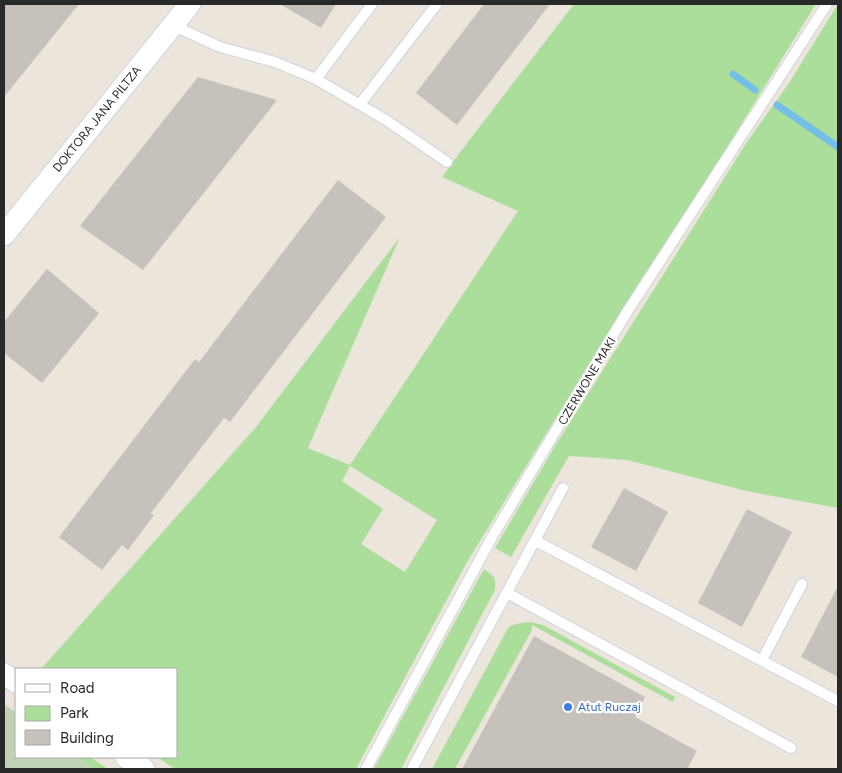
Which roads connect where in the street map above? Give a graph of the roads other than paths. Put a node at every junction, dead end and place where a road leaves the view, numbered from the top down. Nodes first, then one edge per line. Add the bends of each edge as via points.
1 (190, 4) edge
2 (372, 4) edge
3 (437, 4) edge
4 (827, 4) edge
5 (172, 25) junction
6 (316, 79) junction
7 (360, 104) junction
8 (447, 162) dead end
9 (4, 235) edge
10 (563, 488) dead end
11 (536, 541) junction
12 (802, 584) dead end
13 (507, 593) junction
14 (762, 660) junction
15 (4, 674) edge
16 (15, 681) edge
17 (838, 701) edge
18 (791, 748) dead end
19 (128, 758) edge
20 (144, 769) edge
21 (366, 769) edge
22 (412, 769) edge

1 - 5 street, DOKTORA JANA PILTZA
2 - 6 lane
3 - 7 lane
4 - 21 lane, CZERWONE MAKI via 627,312 492,537
5 - 6 lane via 220,47 275,62
5 - 9 street, DOKTORA JANA PILTZA
6 - 7 lane
7 - 8 lane
10 - 11 lane
11 - 13 lane
11 - 14 lane
12 - 14 lane
13 - 18 lane
13 - 22 lane
14 - 17 lane
15 - 16 street
19 - 20 street

